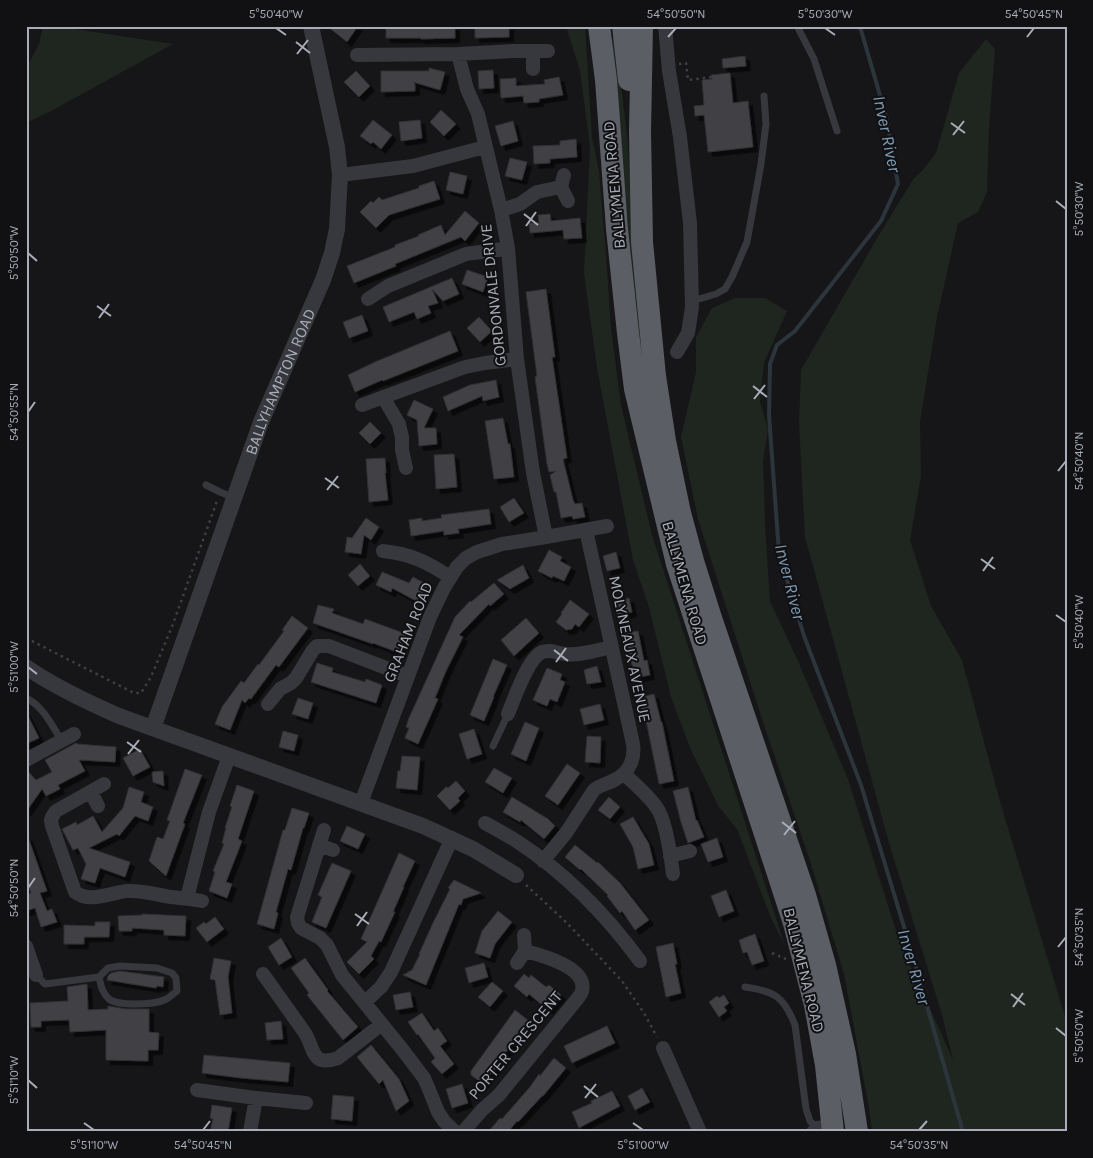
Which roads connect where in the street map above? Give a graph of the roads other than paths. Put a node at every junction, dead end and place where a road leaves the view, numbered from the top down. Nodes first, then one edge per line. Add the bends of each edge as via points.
1 (311, 26) edge
2 (599, 26) edge
3 (623, 26) edge
4 (642, 26) edge
5 (665, 26) edge
6 (797, 26) edge
7 (533, 51) junction
8 (548, 51) dead end
9 (458, 54) junction
10 (357, 55) dead end
11 (533, 69) dead end
12 (764, 96) dead end
13 (837, 131) dead end
14 (485, 147) junction
15 (340, 175) junction
16 (568, 201) dead end
17 (501, 210) junction
18 (642, 242) junction
19 (508, 248) junction
20 (368, 299) dead end
21 (692, 301) junction
22 (677, 352) dead end
23 (517, 359) junction
24 (383, 397) junction
25 (362, 405) dead end
26 (406, 468) dead end
27 (206, 485) dead end
28 (227, 495) junction
29 (606, 526) dead end
30 (586, 530) junction
31 (546, 537) junction
32 (383, 551) dead end
33 (450, 577) junction
34 (612, 647) junction
35 (26, 667) edge
36 (407, 676) junction
37 (26, 698) edge
38 (268, 704) dead end
39 (508, 714) joint
40 (152, 728) junction
41 (68, 738) joint
42 (493, 746) dead end
43 (229, 756) junction
44 (26, 760) edge
45 (624, 774) junction
46 (104, 784) dead end
47 (91, 792) junction
48 (361, 803) junction
49 (98, 806) dead end
50 (484, 822) dead end
51 (324, 830) dead end
52 (452, 838) junction
53 (319, 845) junction
54 (333, 850) dead end
55 (690, 851) dead end
56 (670, 856) junction
57 (543, 861) junction
58 (673, 874) dead end
59 (516, 875) road end
60 (187, 898) junction
61 (202, 901) dead end
62 (524, 935) dead end
63 (26, 946) edge
64 (638, 952) dead end
65 (263, 974) dead end
66 (36, 975) joint
67 (99, 977) junction
68 (745, 987) dead end
69 (365, 1002) junction
70 (382, 1024) junction
71 (663, 1048) road end
72 (197, 1090) dead end
73 (256, 1098) junction
74 (306, 1103) dead end
75 (856, 1122) edge
76 (824, 1129) edge
77 (250, 1132) edge
78 (455, 1132) edge
79 (463, 1132) edge
80 (700, 1132) edge

1 - 15 street, BALLYHAMPTON ROAD
2 - 76 highway, BALLYMENA ROAD via 617,229 636,389 676,564 794,923 815,1005 826,1065
3 - 18 highway
4 - 18 highway, BALLYMENA ROAD
5 - 21 street via 690,222
6 - 13 lane via 814,59
7 - 8 street
7 - 9 street
7 - 11 street
9 - 10 street
9 - 14 street, GORDONVALE DRIVE
12 - 21 lane via 766,124 748,242 725,289
14 - 15 street via 413,166
14 - 17 street, GORDONVALE DRIVE
15 - 28 street, BALLYHAMPTON ROAD via 337,229 323,280
16 - 17 street via 562,181 536,192 520,204
17 - 19 street, GORDONVALE DRIVE
18 - 75 highway, BALLYMENA ROAD via 655,376 680,513 711,618 823,956
19 - 20 street via 466,254 388,286
19 - 23 street, GORDONVALE DRIVE
21 - 22 street via 688,333
23 - 24 street via 474,364
23 - 31 street, GORDONVALE DRIVE via 534,479
24 - 25 street
24 - 26 street via 399,424
27 - 28 lane
28 - 40 street, BALLYHAMPTON ROAD
29 - 30 street, GRAHAM ROAD
30 - 31 street, GRAHAM ROAD
30 - 34 street, MOLYNEAUX AVENUE
31 - 33 street, GRAHAM ROAD via 502,544 477,552 466,558
32 - 33 street via 404,554
33 - 36 street, GRAHAM ROAD
34 - 39 street via 573,654 548,651 539,654 532,660
34 - 45 street, MOLYNEAUX AVENUE via 634,750
35 - 40 street via 81,699
36 - 38 street via 329,646 316,646 296,678 280,689
36 - 48 street, GRAHAM ROAD
37 - 41 lane
39 - 42 lane
40 - 43 street
41 - 44 street
43 - 48 street
43 - 60 street
45 - 56 street via 659,811
45 - 57 street via 596,788
46 - 47 street
47 - 49 street
47 - 60 street via 55,812 51,820 75,892 88,898 137,891
48 - 52 street
50 - 57 street
51 - 53 street
52 - 59 street
52 - 69 street via 391,972
53 - 54 street
53 - 69 street via 297,917 298,923 327,945 342,975
55 - 56 street
56 - 58 street
57 - 64 street via 585,896
60 - 61 street
62 - 79 street, PORTER CRESCENT via 521,957 560,962 577,974 582,982 582,991 499,1095
63 - 66 street
65 - 70 street via 309,1039 311,1050 323,1060 338,1058
66 - 67 lane via 45,984
67 - 67 lane via 108,968 120,966 157,968 172,973 176,978 177,991 165,1000 150,1004 126,1003 110,1000 103,993
68 - 76 lane via 764,989 783,1003 791,1014 806,1109 810,1121
69 - 70 street
70 - 78 street via 424,1078 438,1112
71 - 80 street
72 - 73 street
73 - 74 street
73 - 77 street

